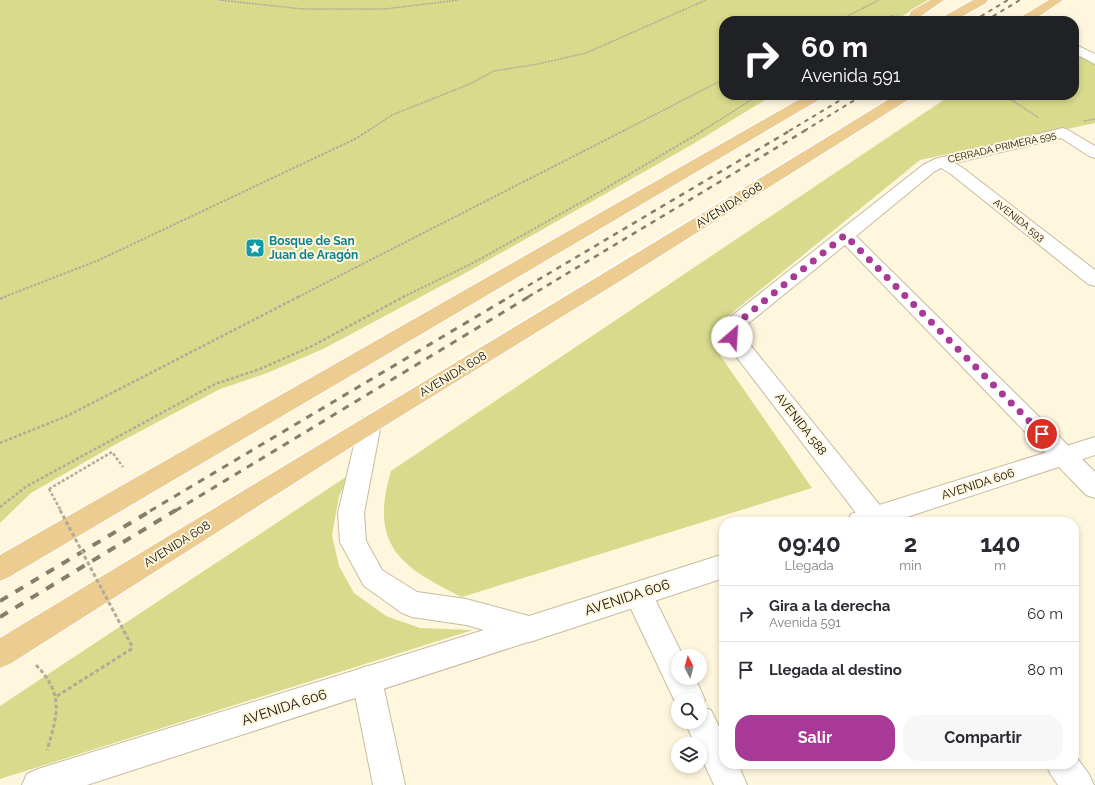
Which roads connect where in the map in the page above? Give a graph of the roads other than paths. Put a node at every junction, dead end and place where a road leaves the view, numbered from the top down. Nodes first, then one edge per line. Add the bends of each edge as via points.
1 (938, 0) edge
2 (982, 0) edge
3 (1057, 0) edge
4 (914, 16) edge
5 (954, 16) edge
6 (1034, 16) edge
7 (1079, 51) edge
8 (1095, 60) edge
9 (808, 100) edge
10 (898, 100) edge
11 (1095, 153) edge
12 (941, 162) junction
13 (845, 235) junction
14 (1095, 280) edge
15 (736, 324) joint
16 (370, 424) junction
17 (1095, 446) edge
18 (1063, 456) junction
19 (1095, 488) edge
20 (869, 517) edge
21 (880, 517) edge
22 (719, 568) edge
23 (0, 569) edge
24 (638, 594) junction
25 (530, 629) junction
26 (7, 650) edge
27 (671, 662) edge
28 (367, 680) junction
29 (704, 729) edge
30 (719, 760) edge
31 (723, 769) edge
32 (1066, 769) edge
33 (43, 777) edge
34 (389, 785) edge
35 (731, 785) edge
36 (1078, 785) edge

1 - 4 highway
2 - 5 highway
3 - 6 highway
7 - 8 street
9 - 23 highway
10 - 16 highway, AVENIDA 608
11 - 12 street, CERRADA PRIMERA 595 via 1063,133
12 - 13 street, CERRADA PRIMERA 595 via 929,168
12 - 14 street, AVENIDA 593 via 957,171
13 - 15 street, CERRADA PRIMERA 595
13 - 18 street
15 - 20 street, AVENIDA 588 via 732,337
16 - 25 street via 351,513 354,542 373,578 412,604 466,612
16 - 26 highway, AVENIDA 608
17 - 18 street, AVENIDA 606
18 - 19 street
18 - 21 street, AVENIDA 606
22 - 24 street, AVENIDA 606
24 - 25 street, AVENIDA 606
24 - 27 street
25 - 28 street, AVENIDA 606
28 - 33 street, AVENIDA 606
28 - 34 street
29 - 30 street
31 - 35 street
32 - 36 street

